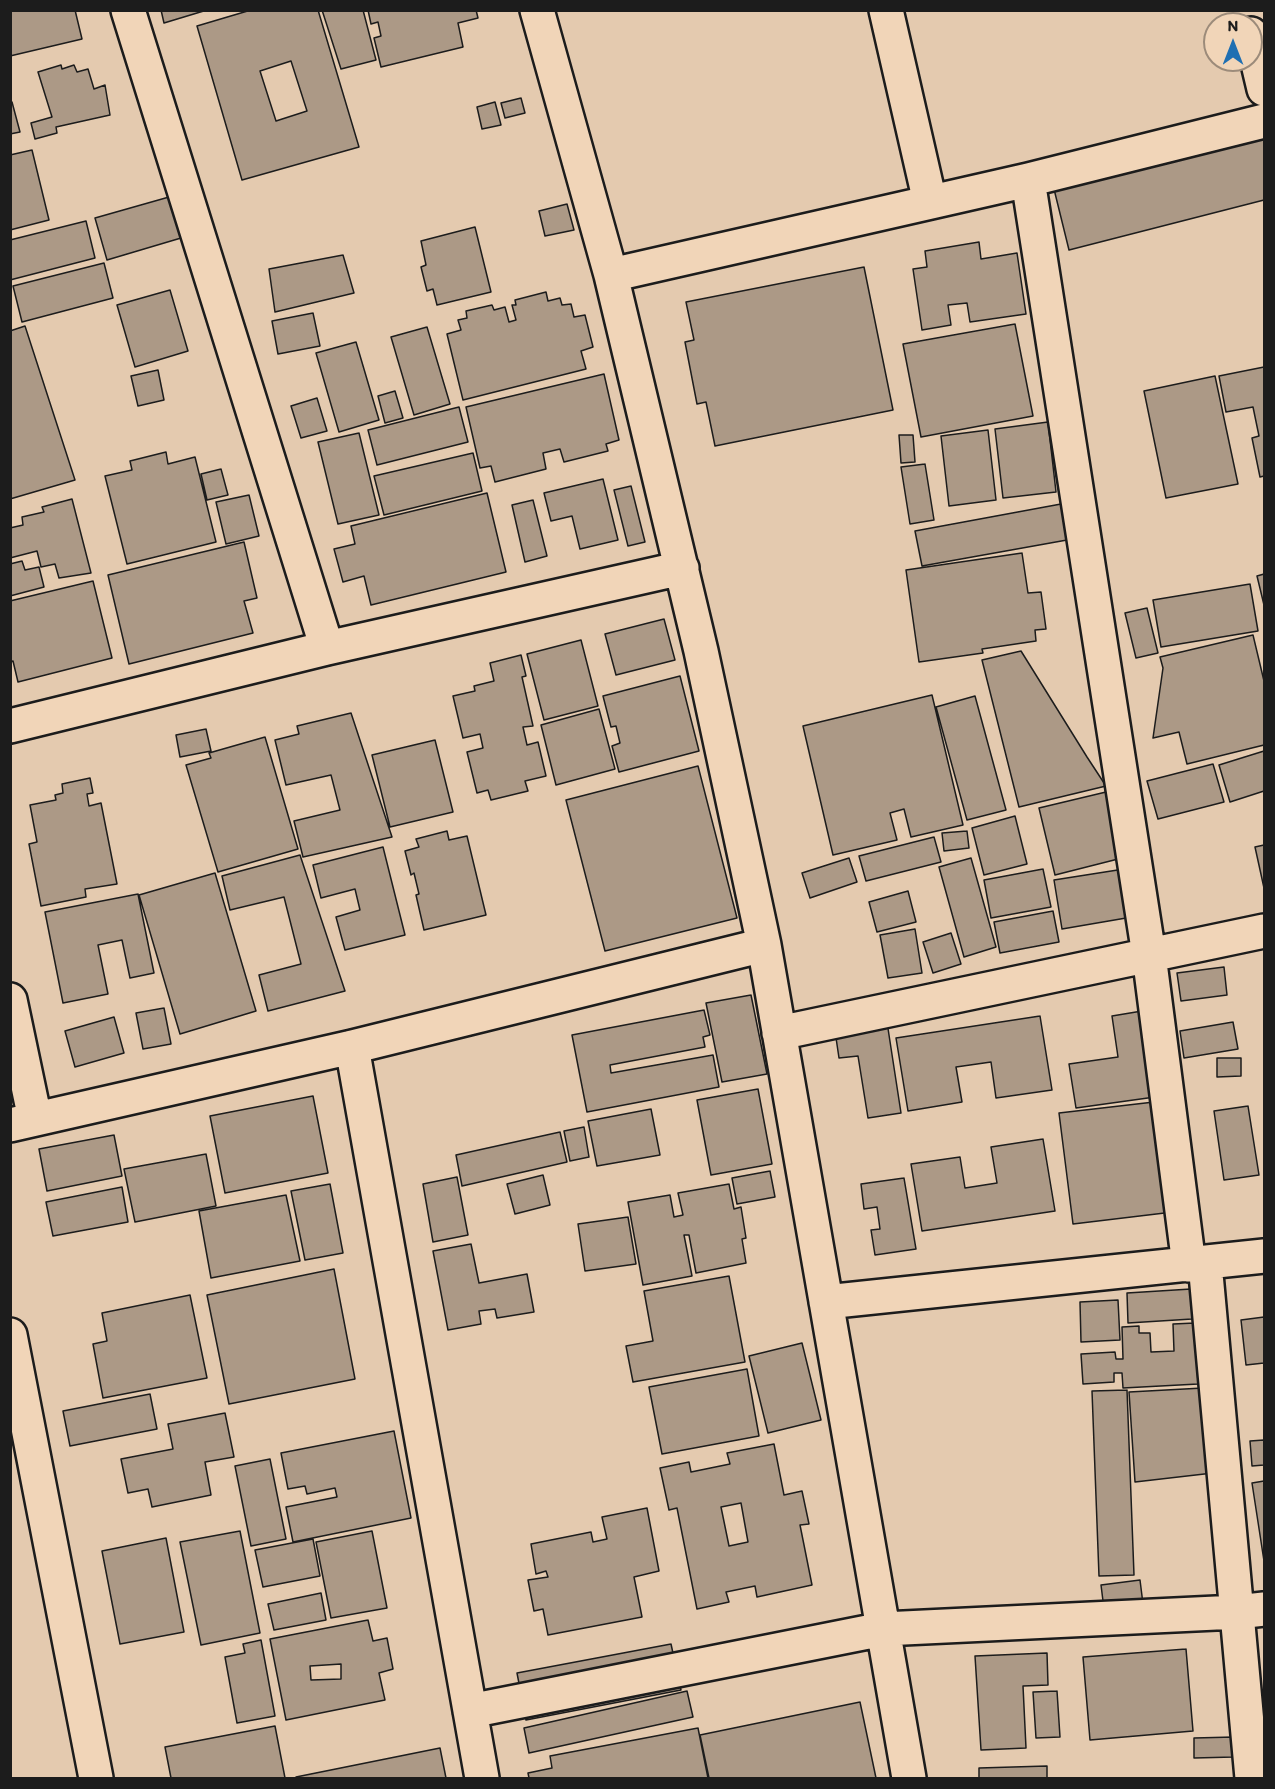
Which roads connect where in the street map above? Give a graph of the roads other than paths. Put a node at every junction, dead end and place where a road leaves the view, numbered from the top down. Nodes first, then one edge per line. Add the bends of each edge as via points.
1 (128, 10) edge
2 (537, 10) edge
3 (886, 10) edge
4 (1260, 72) edge
5 (1264, 89) edge
6 (1264, 121) edge
7 (1028, 180) junction
8 (930, 202) junction
9 (611, 274) junction
10 (682, 568) junction
11 (327, 648) junction
12 (10, 726) edge
13 (1264, 931) edge
14 (764, 945) junction
15 (1149, 955) junction
16 (10, 1000) edge
17 (779, 1033) junction
18 (352, 1047) junction
19 (23, 1122) edge
20 (1264, 1256) edge
21 (1197, 1264) junction
22 (826, 1302) junction
23 (10, 1335) edge
24 (1251, 1610) edge
25 (883, 1629) junction
26 (470, 1711) junction
27 (96, 1779) edge
28 (482, 1779) edge
29 (909, 1779) edge
30 (1252, 1779) edge

1 - 11 street
2 - 9 street
3 - 8 street
4 - 5 street
6 - 7 street
7 - 8 street
7 - 15 street
8 - 9 street
9 - 10 street
10 - 11 street
10 - 14 street
11 - 12 street
13 - 15 street
14 - 17 street
14 - 18 street
15 - 17 street
15 - 21 street
16 - 19 street
17 - 22 street
18 - 19 street
18 - 26 street
20 - 21 street
21 - 22 street
21 - 24 street
22 - 25 street
23 - 27 street
24 - 25 street
24 - 30 street
25 - 26 street
25 - 29 street
26 - 28 street

